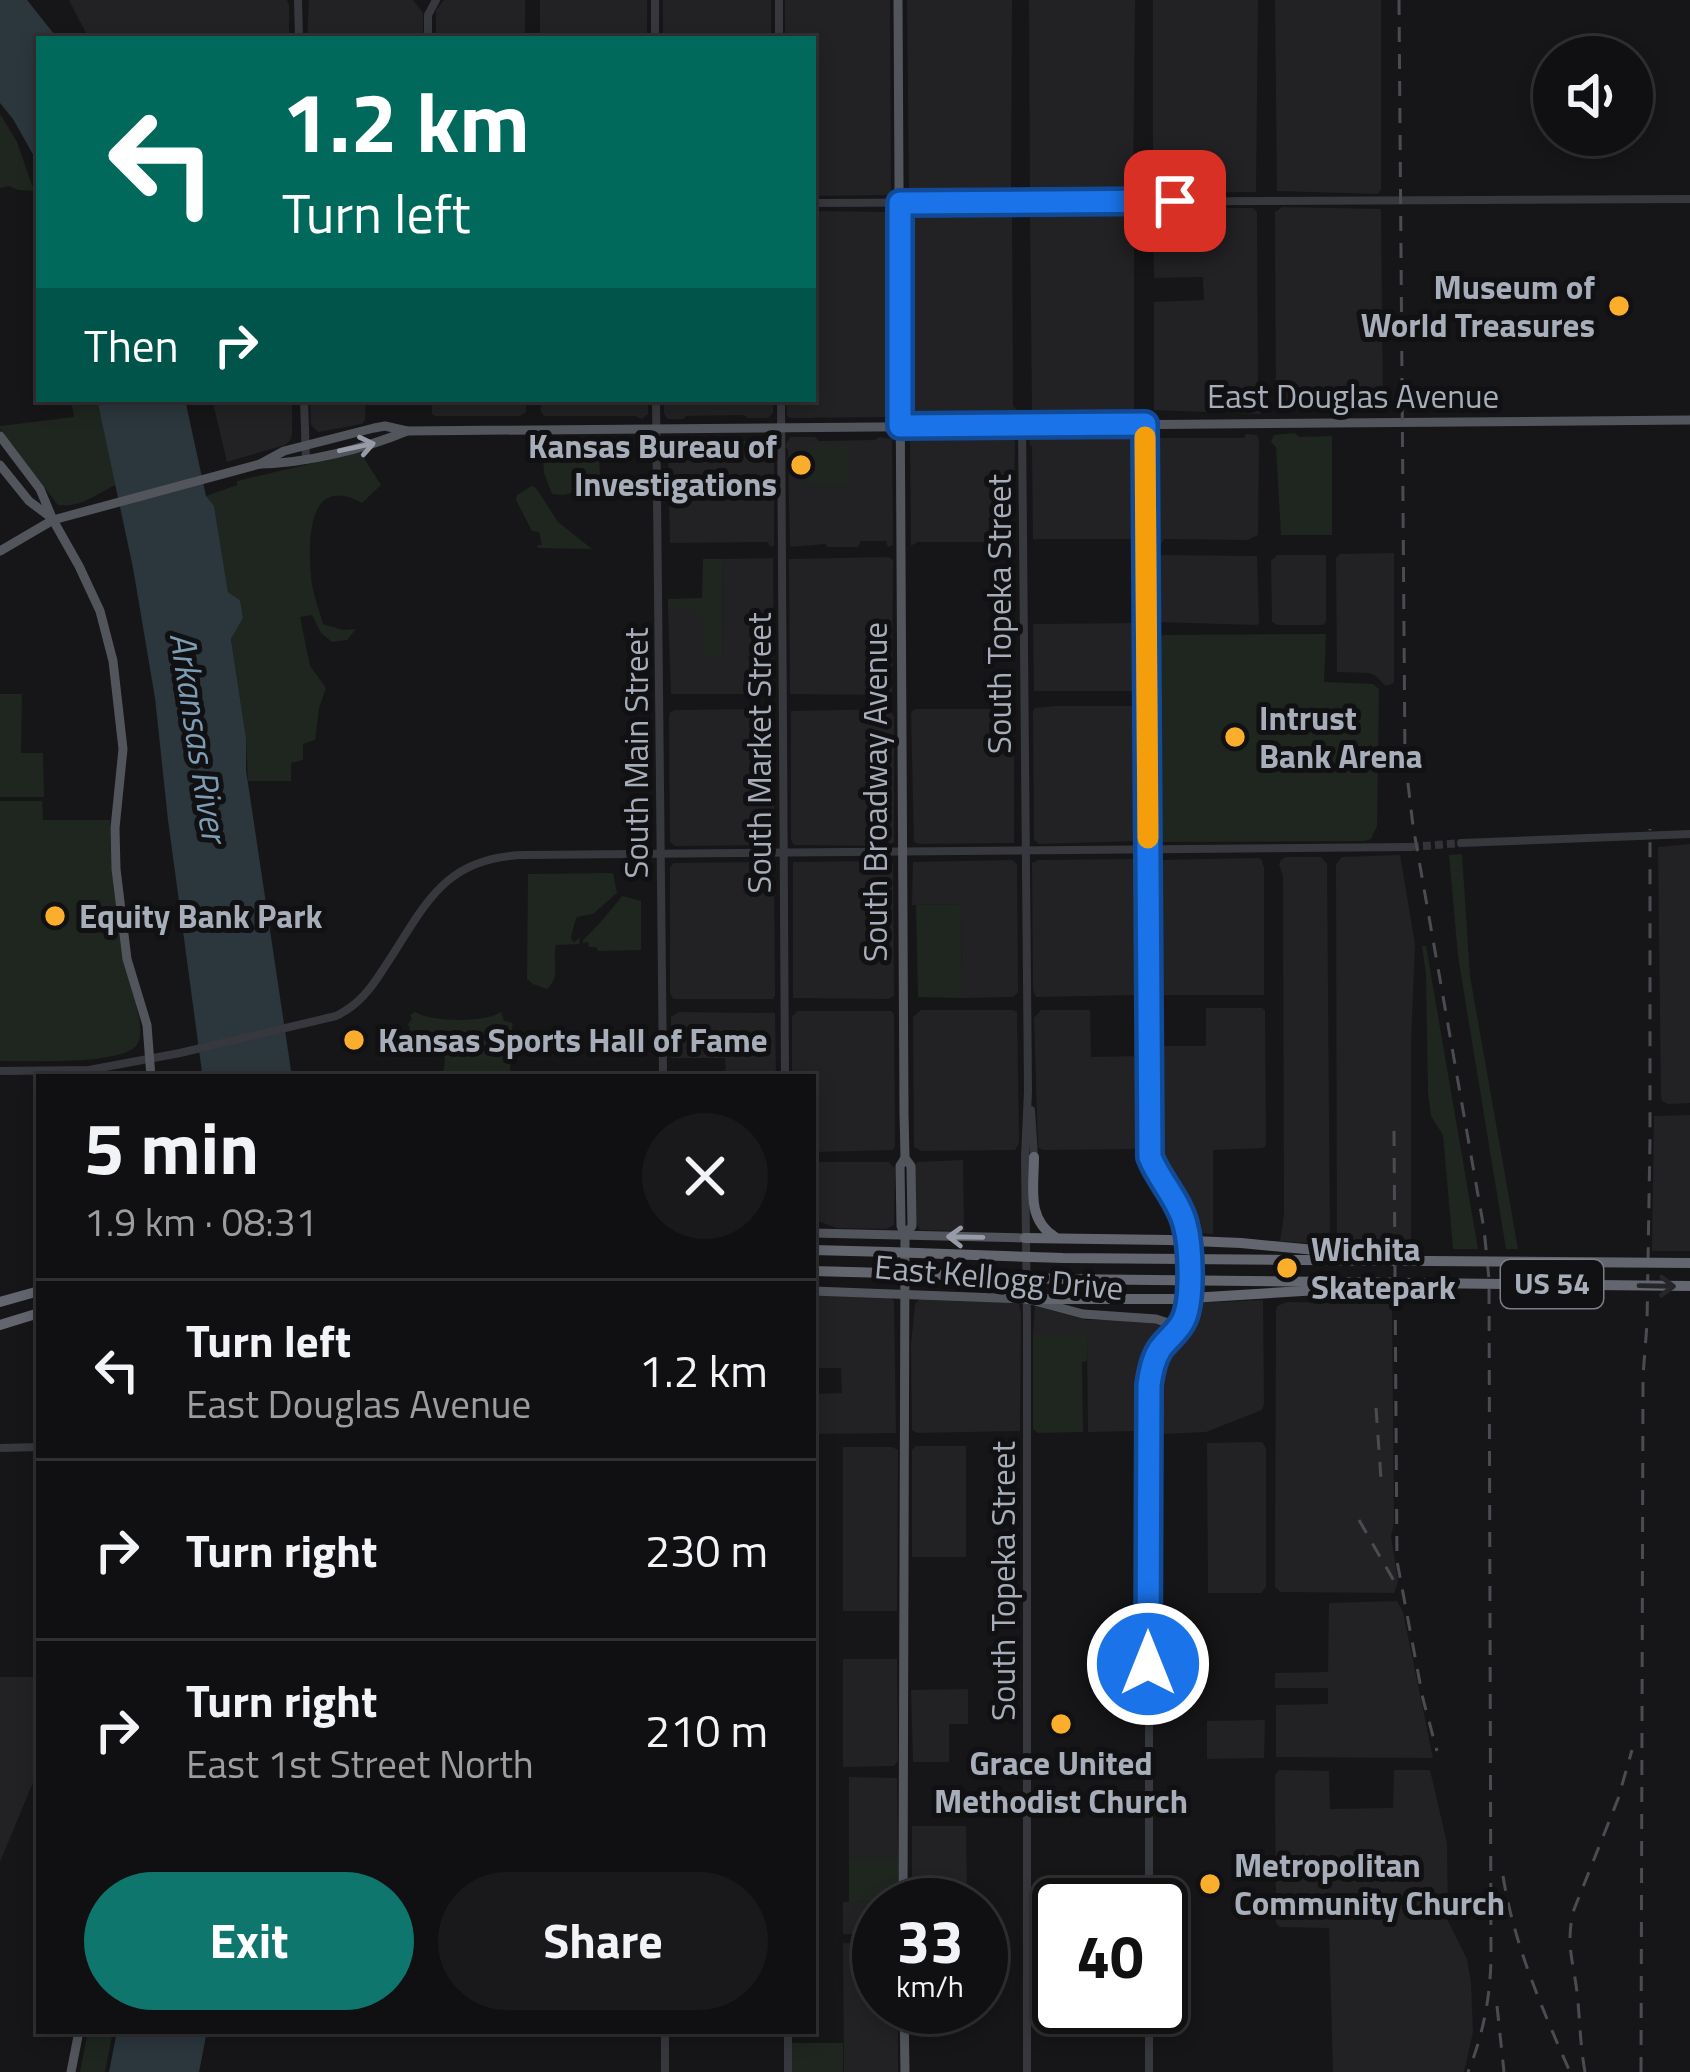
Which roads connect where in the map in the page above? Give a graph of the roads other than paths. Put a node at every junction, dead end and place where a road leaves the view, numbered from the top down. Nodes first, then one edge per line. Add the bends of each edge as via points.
1 (298, 0) edge
2 (436, 0) edge
3 (655, 0) edge
4 (779, 0) edge
5 (898, 0) edge
6 (420, 1) edge
7 (428, 15) junction
8 (299, 36) edge
9 (428, 36) edge
10 (655, 36) edge
11 (779, 36) edge
12 (1690, 199) edge
13 (816, 203) edge
14 (900, 203) junction
15 (304, 402) edge
16 (656, 402) edge
17 (781, 402) edge
18 (1690, 420) edge
19 (1145, 424) junction
20 (1022, 425) junction
21 (900, 426) junction
22 (782, 428) junction
23 (656, 430) junction
24 (407, 431) junction
25 (0, 436) edge
26 (305, 446) junction
27 (306, 460) junction
28 (260, 464) junction
29 (0, 465) edge
30 (53, 520) junction
31 (0, 551) edge
32 (1690, 834) edge
33 (1461, 843) tunnel mouth
34 (1411, 847) tunnel mouth
35 (1147, 851) junction
36 (1025, 852) junction
37 (660, 853) junction
38 (784, 853) junction
39 (902, 853) junction
40 (151, 1059) junction
41 (0, 1071) edge
42 (153, 1074) edge
43 (663, 1074) edge
44 (785, 1074) edge
45 (1028, 1091) junction
46 (1034, 1157) joint
47 (816, 1229) edge
48 (905, 1235) junction
49 (1024, 1238) junction
50 (1058, 1238) junction
51 (816, 1250) edge
52 (1417, 1259) junction
53 (1690, 1263) edge
54 (816, 1270) edge
55 (1414, 1283) junction
56 (1690, 1286) edge
57 (816, 1291) edge
58 (36, 1292) edge
59 (904, 1293) junction
60 (1027, 1300) junction
61 (0, 1302) edge
62 (36, 1314) edge
63 (0, 1324) edge
64 (1177, 1332) junction
65 (36, 1447) edge
66 (0, 1448) edge
67 (903, 1878) edge
68 (1149, 1878) edge
69 (78, 2034) edge
70 (665, 2034) edge
71 (788, 2034) edge
72 (904, 2034) edge
73 (1149, 2034) edge
74 (71, 2072) edge
75 (665, 2072) edge
76 (788, 2072) edge
77 (905, 2072) edge
78 (1027, 2072) edge
79 (1149, 2072) edge

1 - 8 street
2 - 7 street
3 - 10 street
4 - 11 street
5 - 14 main road, South Broadway Avenue
6 - 7 street
7 - 9 street
12 - 14 street
13 - 14 street
14 - 21 main road, South Broadway Avenue
15 - 26 street
16 - 23 street, South Main Street
17 - 22 street, South Market Street
18 - 19 main road, East Douglas Avenue
19 - 20 main road, East Douglas Avenue
19 - 35 street
20 - 21 main road, East Douglas Avenue
20 - 36 street, South Topeka Street
21 - 22 main road, East Douglas Avenue
21 - 39 main road, South Broadway Avenue
22 - 23 main road, East Douglas Avenue
22 - 38 street, South Market Street
23 - 24 main road, East Douglas Avenue
23 - 37 street, South Main Street
24 - 26 main road via 385,426
27 -> 24 main road
25 - 30 main road
26 - 27 street
26 - 28 main road
27 - 28 main road
28 - 30 main road
29 - 30 main road
30 - 31 main road
30 - 40 main road via 91,591 113,661 123,749 116,869
32 - 33 street
34 - 35 street
35 - 36 street
35 - 64 street via 1150,1157 1185,1223 1189,1291
36 - 39 street
36 - 45 street, South Topeka Street
37 - 38 street
37 - 40 street via 471,863 440,885 349,1010
37 - 43 street, South Main Street
38 - 39 street
38 - 44 street, South Market Street
39 - 48 main road, South Broadway Avenue via 911,1166
40 - 41 street via 89,1070
40 - 42 main road
45 - 46 street, South Topeka Street
45 - 49 street, South Topeka Street
46 - 50 highway via 1035,1218
47 - 48 main road, East Kellogg Drive
49 -> 48 main road, East Kellogg Drive
48 - 59 main road, South Broadway Avenue
49 - 50 highway
49 - 60 street, South Topeka Street
50 - 52 highway, bridge
51 - 52 highway, US 54, bridge
52 - 53 highway, US 54, bridge
54 - 55 highway, US 54, bridge
55 -> 56 highway, US 54, bridge
55 - 60 highway, bridge
57 - 59 main road, East Kellogg Drive
58 - 61 highway
59 - 60 main road, East Kellogg Drive
59 - 67 main road, South Broadway Avenue
60 - 64 main road, East Kellogg Drive via 1083,1314 1156,1318
60 - 78 street, South Topeka Street
62 - 63 highway
64 - 68 street via 1156,1357 1149,1385
65 - 66 street
69 - 74 main road
70 - 75 street
71 - 76 street
72 - 77 main road
73 - 79 street

